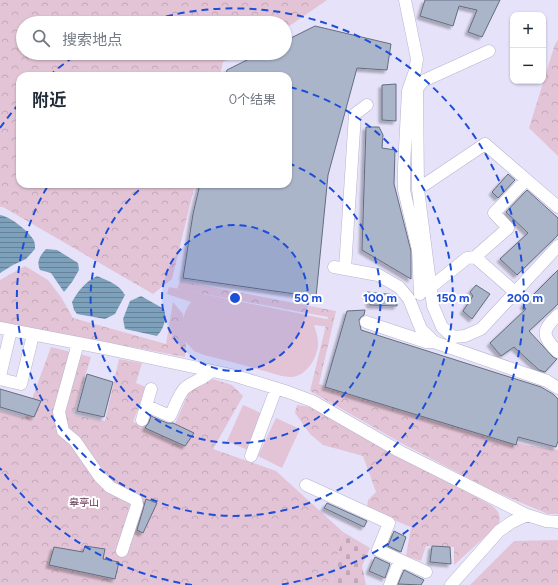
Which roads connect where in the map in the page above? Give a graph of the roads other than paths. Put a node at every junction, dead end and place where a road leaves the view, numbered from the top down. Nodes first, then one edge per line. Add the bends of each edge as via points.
1 (405, 0) edge
2 (489, 51) dead end
3 (367, 105) dead end
4 (526, 180) junction
5 (418, 189) junction
6 (558, 207) edge
7 (558, 246) edge
8 (475, 257) junction
9 (431, 288) junction
10 (515, 292) junction
11 (414, 296) junction
12 (558, 315) edge
13 (366, 322) dead end
14 (6, 329) edge
15 (33, 335) junction
16 (434, 342) junction
17 (78, 343) junction
18 (558, 352) edge
19 (211, 371) junction
20 (0, 376) edge
21 (0, 379) edge
22 (557, 385) edge
23 (151, 389) dead end
24 (276, 389) junction
25 (147, 406) junction
26 (142, 420) dead end
27 (252, 456) dead end
28 (306, 485) dead end
29 (527, 515) junction
30 (558, 522) edge
31 (122, 551) dead end
32 (400, 560) junction
33 (426, 572) dead end
34 (390, 585) edge
35 (451, 585) edge

1 - 11 street via 417,59 408,91 404,167 404,190 418,250
2 - 5 street via 423,81 417,89
3 - 11 street via 355,114 340,268 378,275
4 - 5 street via 485,144
4 - 6 street
4 - 8 street via 494,213 508,228
5 - 9 street
7 - 10 street
8 - 9 street via 467,258
8 - 10 street
9 - 10 street via 433,306 442,327 453,337 465,336 480,329
9 - 11 street
11 - 16 street via 421,329
12 - 18 street via 548,325 545,335
13 - 16 street via 426,342
14 - 15 street
14 - 20 street
15 - 17 street
15 - 21 street via 21,384
16 - 22 street
17 - 19 street
17 - 31 street via 59,412 63,431 75,441 110,487 136,500 137,505
19 - 24 street
19 - 25 street via 205,378 184,389 170,416
23 - 25 street
24 - 27 street
24 - 29 street via 312,401 399,451
25 - 26 street
28 - 32 street via 389,523 378,550
29 - 30 street
29 - 35 street via 499,531
32 - 33 street
32 - 34 street

